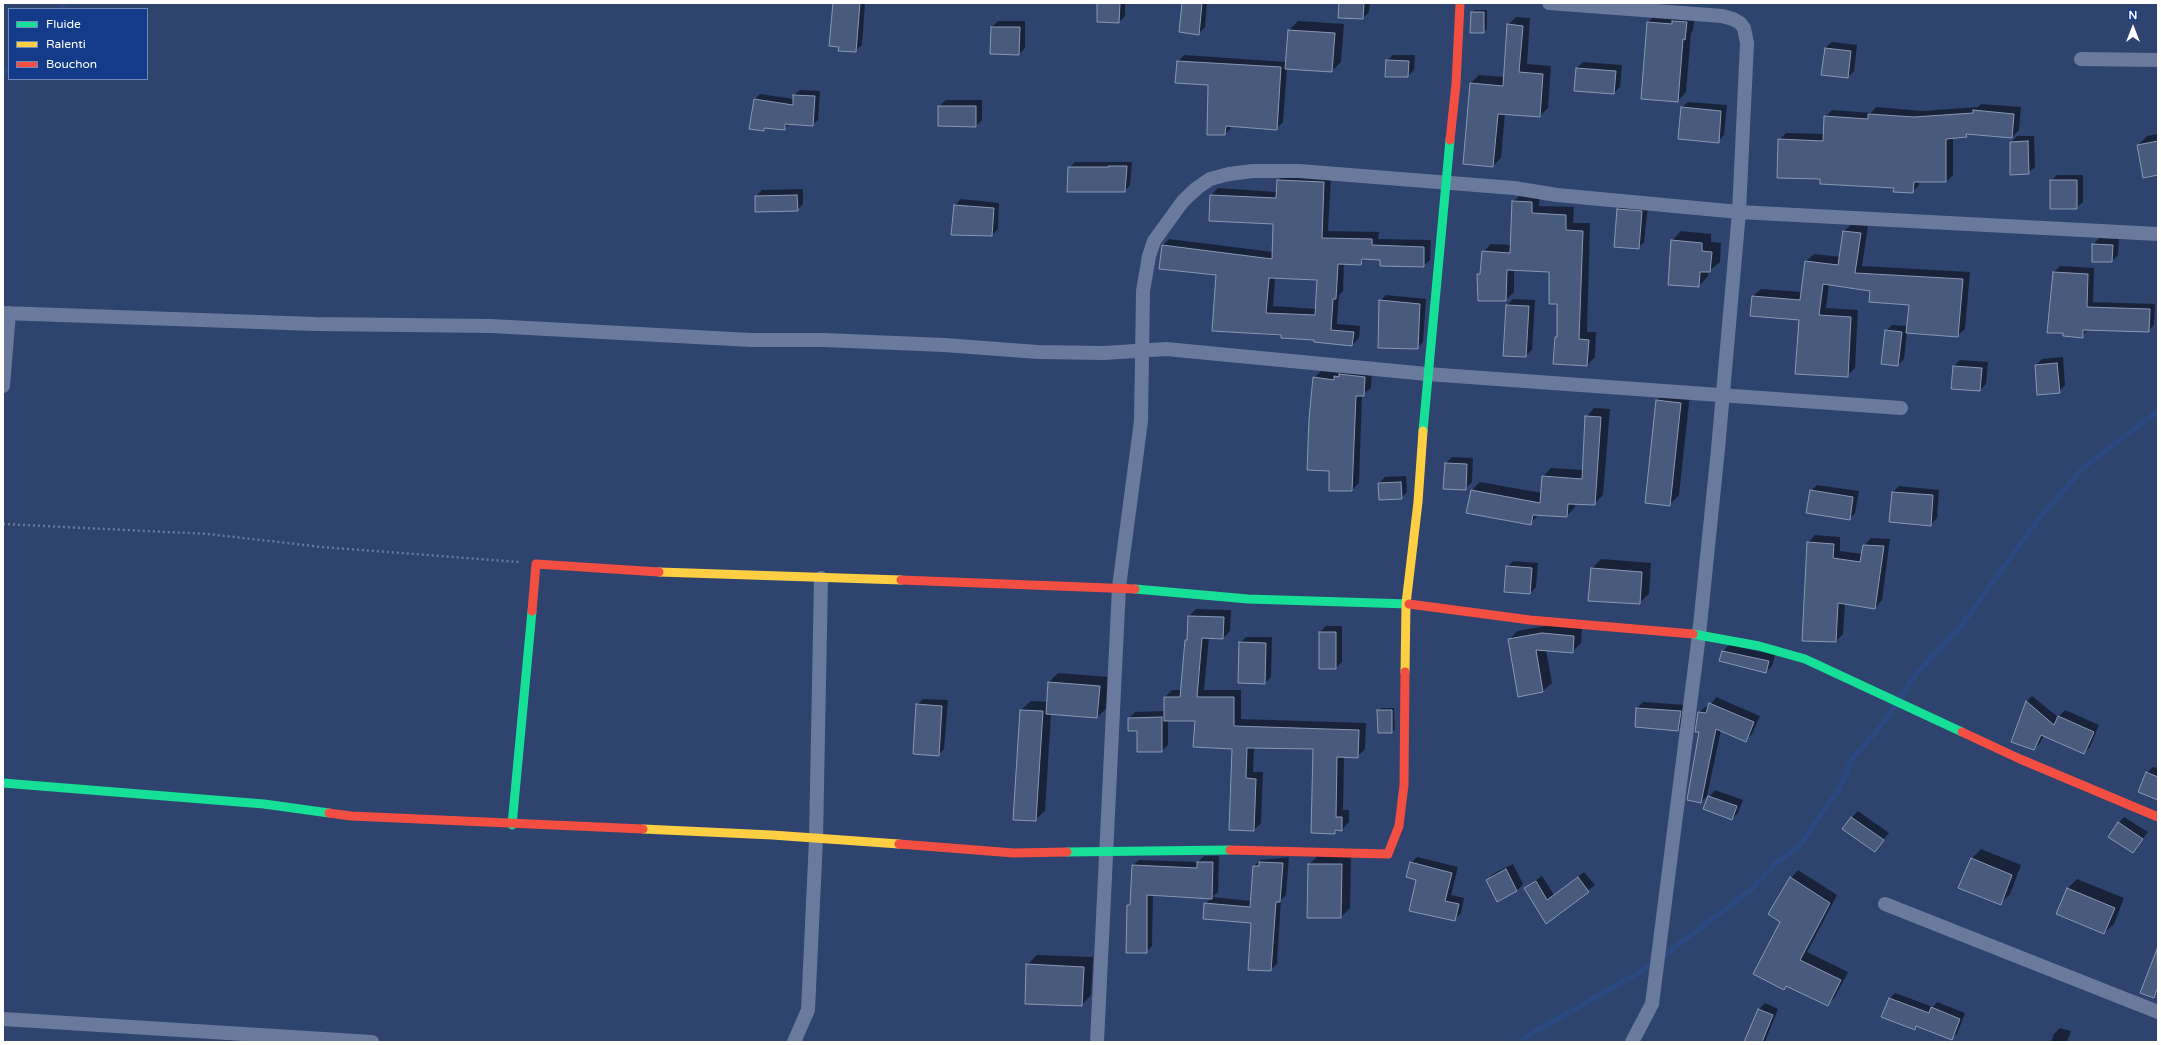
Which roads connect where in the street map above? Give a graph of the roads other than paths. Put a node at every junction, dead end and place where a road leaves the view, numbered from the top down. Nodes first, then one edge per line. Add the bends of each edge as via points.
1 (1460, 3) edge
2 (1549, 3) edge
3 (2081, 59) dead end
4 (2158, 60) edge
5 (1445, 183) junction
6 (1739, 212) junction
7 (2158, 234) edge
8 (6, 313) edge
9 (1142, 351) junction
10 (1426, 374) junction
11 (3, 386) edge
12 (1723, 394) junction
13 (1901, 408) dead end
14 (821, 578) junction
15 (1119, 587) junction
16 (1406, 604) junction
17 (1699, 635) junction
18 (3, 783) edge
19 (2158, 817) edge
20 (512, 825) junction
21 (816, 839) junction
22 (1107, 853) junction
23 (1885, 904) dead end
24 (2158, 1012) edge
25 (3, 1020) edge
26 (372, 1042) edge
27 (794, 1042) edge
28 (1097, 1042) edge
29 (1632, 1042) edge

1 - 5 street via 1456,84
2 - 6 street via 1722,16 1740,23 1746,36 1747,60
3 - 4 street
5 - 6 street
5 - 9 street via 1299,171 1253,171 1210,179 1183,201 1154,241 1143,291
5 - 10 street
6 - 7 street
6 - 12 street
8 - 9 street via 315,324 492,326 751,340 944,345 1038,352
8 - 11 street
9 - 10 street via 1166,349
9 - 15 street via 1140,434
10 - 12 street
10 - 16 street via 1418,502
12 - 13 street
12 - 17 street
14 - 15 street
14 - 20 street via 666,573 536,564
14 - 21 street
15 - 16 street via 1248,599
15 - 22 street
16 - 17 street via 1530,620
16 - 22 street via 1404,785 1399,826 1388,854 1241,850
17 - 19 street via 1759,646 1805,659 2020,759
17 - 29 street via 1652,1004
18 - 20 street via 264,804 351,816
20 - 21 street
21 - 22 street via 1014,853
21 - 27 street via 808,1010
22 - 28 street
23 - 24 street
25 - 26 street

